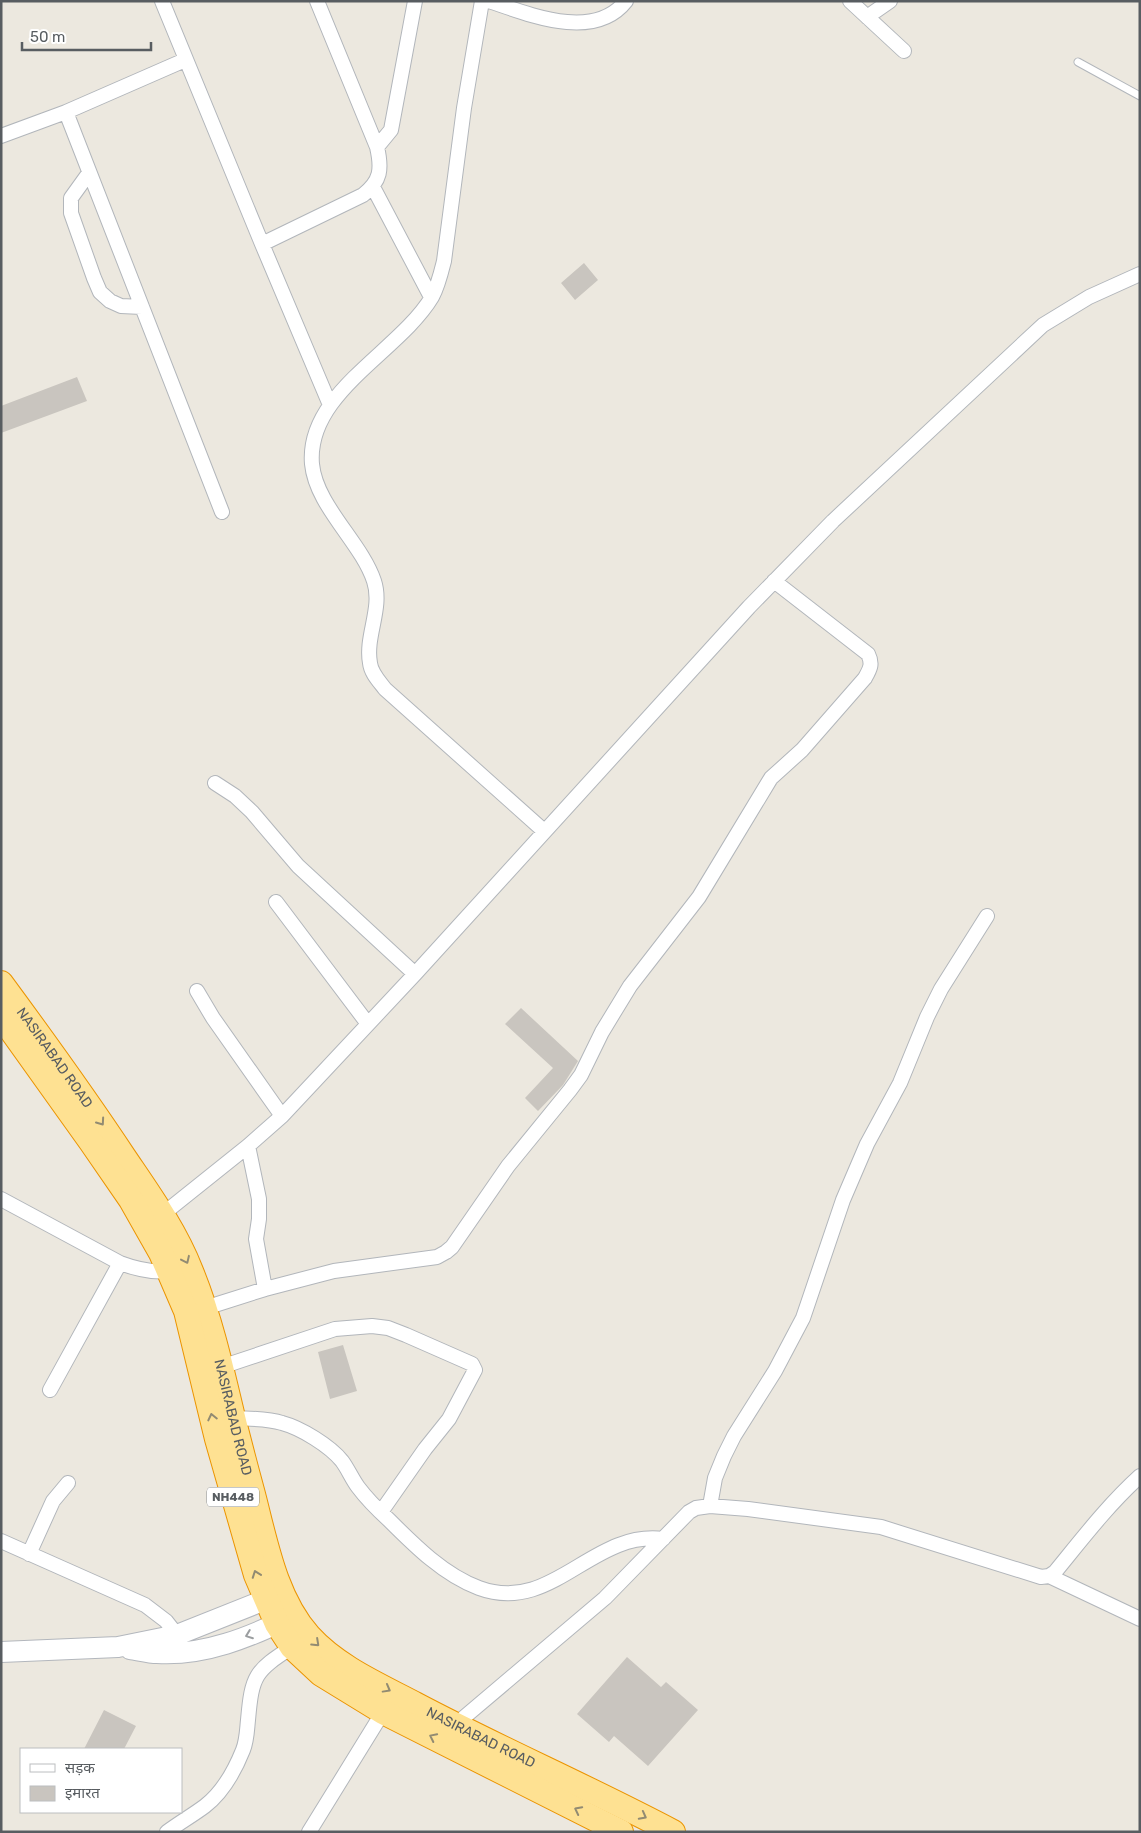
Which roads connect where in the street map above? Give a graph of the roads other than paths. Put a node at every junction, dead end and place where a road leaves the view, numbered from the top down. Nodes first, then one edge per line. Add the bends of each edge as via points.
1 (162, 1) edge
2 (317, 1) edge
3 (415, 1) edge
4 (482, 1) edge
5 (488, 1) edge
6 (626, 1) edge
7 (850, 1) edge
8 (890, 1) edge
9 (867, 17) junction
10 (904, 51) dead end
11 (185, 60) junction
12 (1078, 62) dead end
13 (1140, 96) edge
14 (66, 112) junction
15 (1, 136) edge
16 (377, 147) junction
17 (90, 173) junction
18 (373, 187) junction
19 (262, 244) junction
20 (1140, 274) edge
21 (432, 297) junction
22 (142, 307) junction
23 (330, 405) junction
24 (222, 512) dead end
25 (774, 581) junction
26 (215, 783) dead end
27 (544, 831) junction
28 (276, 902) dead end
29 (987, 916) dead end
30 (414, 974) junction
31 (1, 983) edge
32 (197, 991) dead end
33 (1, 1016) edge
34 (368, 1024) junction
35 (282, 1116) junction
36 (248, 1146) junction
37 (1, 1199) edge
38 (163, 1214) junction
39 (120, 1263) junction
40 (169, 1271) junction
41 (265, 1289) junction
42 (205, 1308) junction
43 (221, 1367) junction
44 (50, 1390) dead end
45 (233, 1418) junction
46 (1140, 1476) edge
47 (68, 1483) dead end
48 (710, 1506) junction
49 (381, 1512) junction
50 (663, 1539) junction
51 (1, 1541) edge
52 (29, 1554) junction
53 (1049, 1576) junction
54 (274, 1596) junction
55 (1140, 1619) edge
56 (285, 1620) junction
57 (177, 1635) junction
58 (118, 1647) junction
59 (292, 1647) junction
60 (1, 1652) edge
61 (383, 1712) junction
62 (455, 1725) junction
63 (167, 1832) edge
64 (309, 1832) edge
65 (621, 1832) edge
66 (673, 1832) edge

1 - 11 street
2 - 16 street
3 - 16 street via 392,123 385,139
4 - 21 street via 444,261
5 - 6 street via 566,23 608,16
7 - 9 street
8 - 9 street
9 - 10 street
11 - 14 street
11 - 19 street
12 - 13 lane
14 - 15 street
14 - 17 street
16 - 18 street via 379,174
17 - 22 street
17 - 22 street via 71,198 71,213 94,278 100,292 110,300 120,306
18 - 19 street via 363,195
18 - 21 street
19 - 23 street
20 - 25 street via 1089,297 1043,325 833,521
21 - 23 street via 405,331
22 - 24 street
23 - 27 street via 318,425 312,465 327,503 374,582 376,598 370,664 375,677
25 - 27 street
25 - 41 street via 868,654 871,668 802,750 771,778 699,897 630,986 570,1090 508,1166 446,1252 437,1257 334,1271
26 - 30 street via 236,796 298,866
27 - 30 street
28 - 34 street
29 - 48 street via 941,989 900,1082 867,1144 803,1318 724,1456 715,1478
30 - 34 street
31 -> 38 highway, NASIRABAD ROAD / NH448
32 - 35 street
33 - 40 highway, NASIRABAD ROAD / NH448 via 130,1200 151,1233
34 - 35 street
35 - 36 street
36 - 38 street
36 - 41 street via 259,1199 256,1239
37 - 39 street
38 -> 42 highway, NASIRABAD ROAD / NH448
39 - 40 street via 147,1271
39 - 44 street
54 -> 40 highway, NASIRABAD ROAD / NH448 via 256,1575 217,1439 186,1311
41 - 42 street
42 - 43 highway, NASIRABAD ROAD / NH448
43 - 45 highway, NASIRABAD ROAD / NH448
43 - 49 street via 335,1329 372,1326 397,1332 472,1364 471,1379 449,1419
45 - 49 street via 282,1422 328,1448
45 - 54 highway, NASIRABAD ROAD / NH448 via 267,1551
46 - 53 street via 1122,1492
47 - 52 street via 53,1501
48 - 50 street via 689,1512
48 - 53 street via 881,1527 1041,1577
49 - 50 street via 421,1552 464,1580 479,1588 513,1594 544,1586 622,1543
50 - 62 street via 605,1598
51 - 52 street
52 - 57 street via 145,1605 166,1621
53 - 55 street
54 - 56 highway, NASIRABAD ROAD / NH448
54 - 57 main road
56 -> 58 main road via 223,1645 181,1653
56 - 59 highway, NASIRABAD ROAD / NH448
56 -> 62 highway, NASIRABAD ROAD / NH448 via 345,1665
57 - 58 main road
58 - 60 main road
59 - 61 highway, NASIRABAD ROAD / NH448 via 321,1674
59 - 63 street via 269,1662 254,1680 244,1748 227,1781 205,1806
61 - 64 street
65 -> 61 highway, NASIRABAD ROAD / NH448
62 -> 66 highway, NASIRABAD ROAD / NH448

